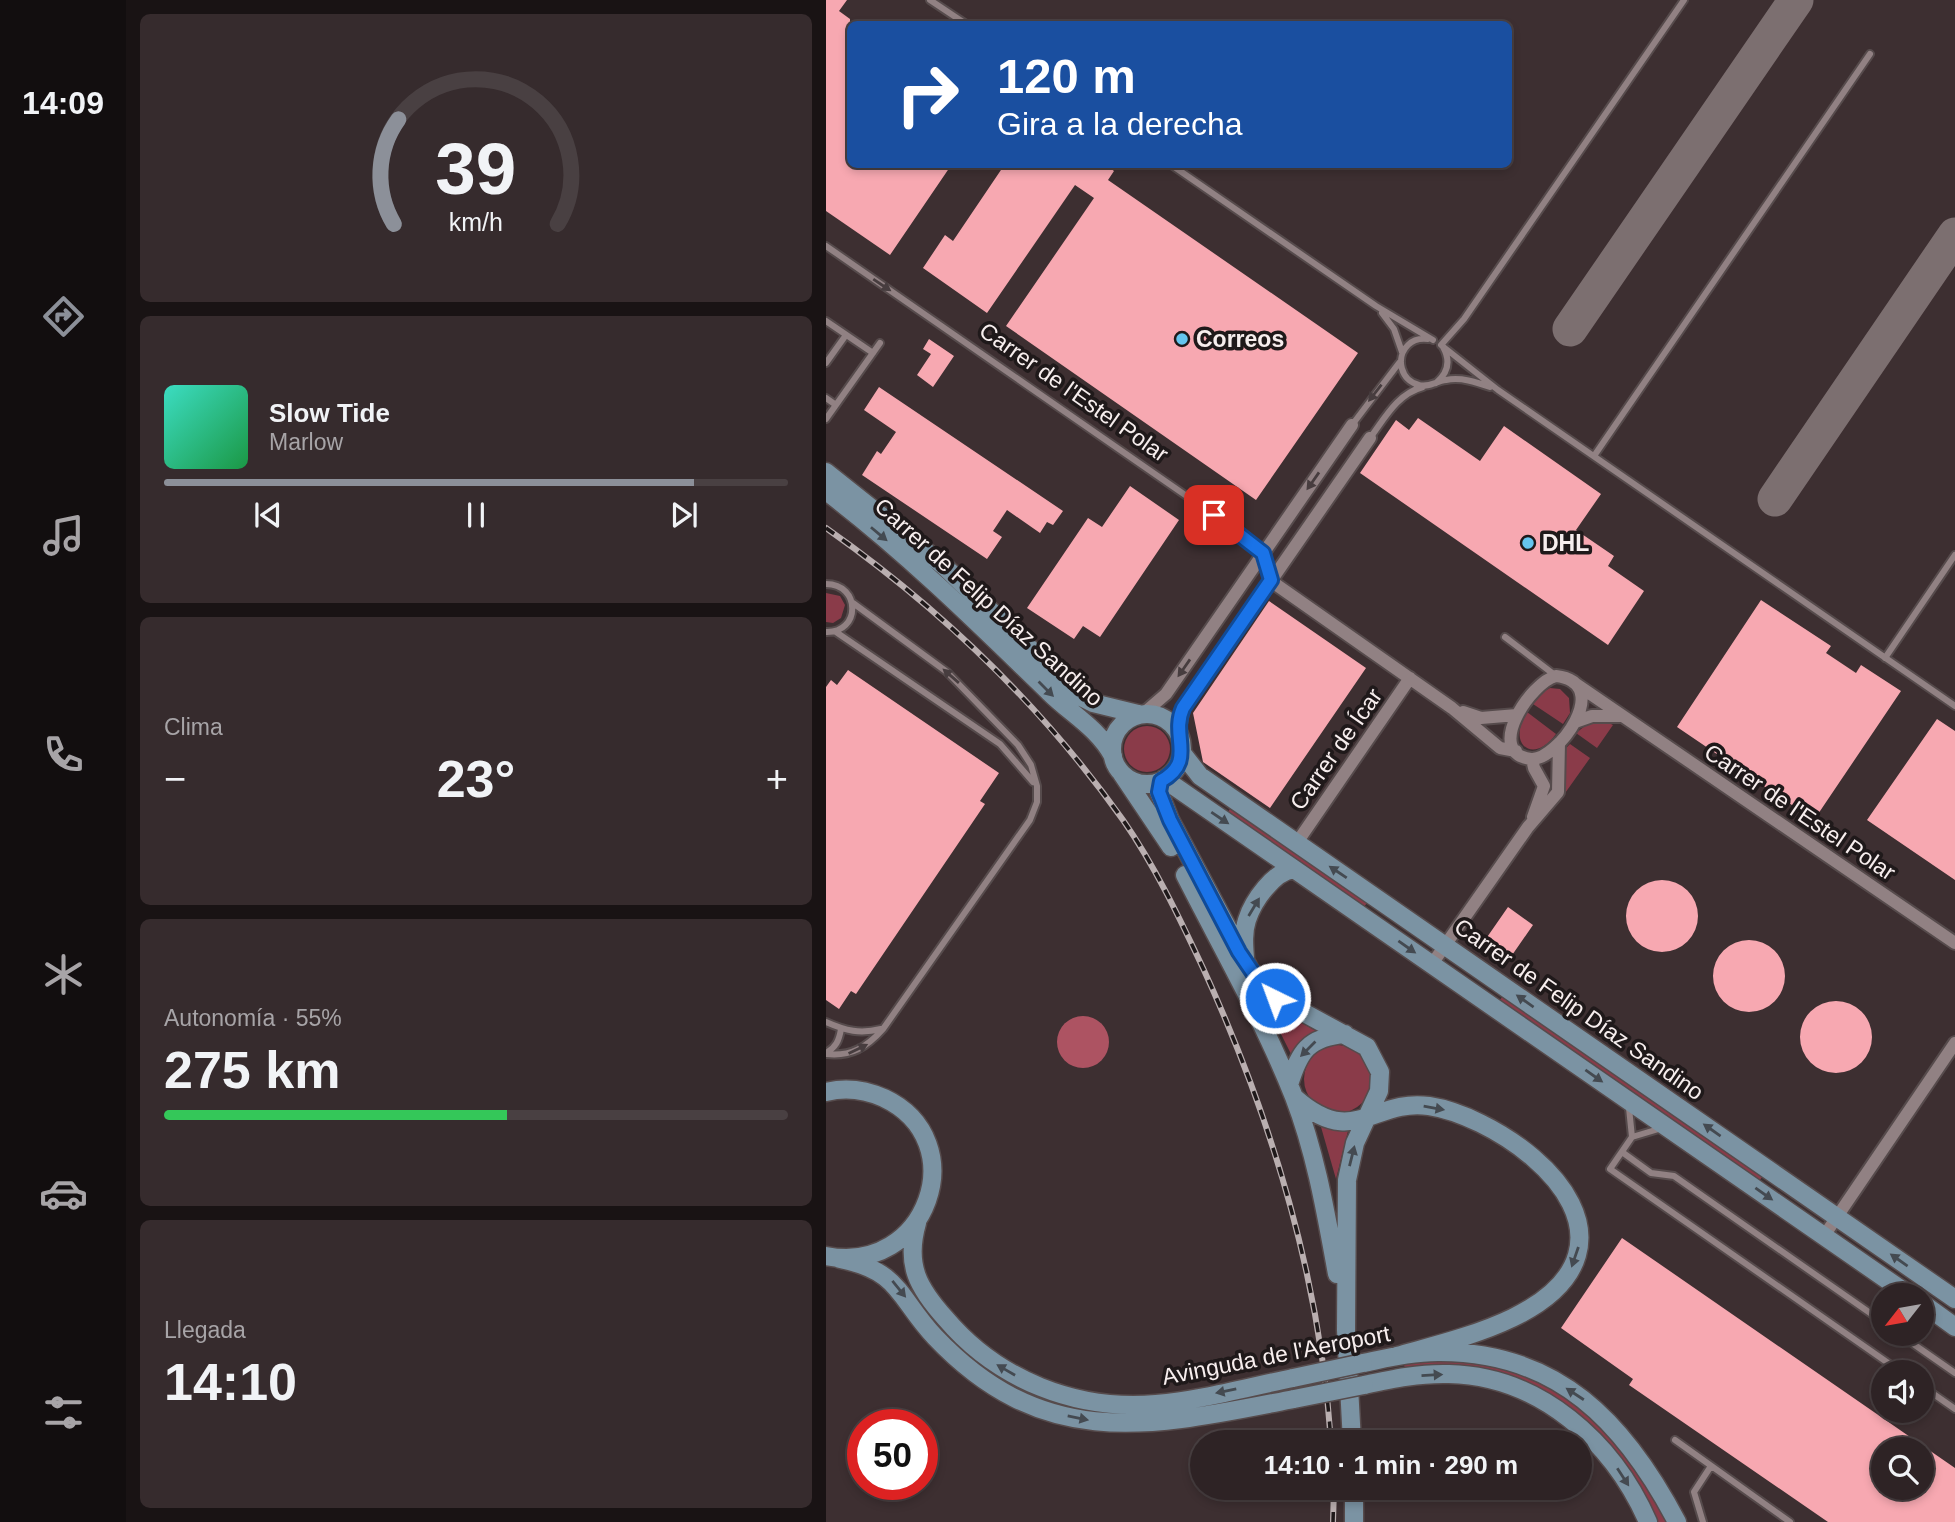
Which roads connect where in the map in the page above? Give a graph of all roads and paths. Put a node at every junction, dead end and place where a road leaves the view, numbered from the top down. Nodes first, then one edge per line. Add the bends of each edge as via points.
1 (930, 0) edge
2 (1684, 0) edge
3 (962, 21) edge
4 (1870, 54) dead end
5 (1176, 168) edge
6 (826, 246) edge
7 (1376, 306) junction
8 (826, 321) edge
9 (846, 335) junction
10 (1433, 340) junction
11 (880, 344) dead end
12 (1441, 345) junction
13 (873, 353) junction
14 (1402, 353) junction
15 (827, 361) edge
16 (1400, 362) junction
17 (1436, 383) junction
18 (1425, 386) junction
19 (1498, 390) junction
20 (826, 398) edge
21 (836, 405) junction
22 (826, 419) edge
23 (1352, 425) joint
24 (1370, 438) joint
25 (1594, 456) junction
26 (826, 472) edge
27 (826, 491) edge
28 (1263, 553) junction
29 (1955, 555) edge
30 (1271, 580) junction
31 (827, 584) edge
32 (853, 603) junction
33 (826, 632) edge
34 (835, 632) junction
35 (1505, 637) dead end
36 (1885, 658) junction
37 (1556, 676) junction
38 (1410, 678) junction
39 (1573, 681) junction
40 (1955, 706) edge
41 (1452, 708) junction
42 (1141, 714) junction
43 (1517, 715) junction
44 (1622, 716) junction
45 (1573, 723) junction
46 (1178, 734) junction
47 (1559, 743) junction
48 (1516, 751) junction
49 (1182, 753) junction
50 (1112, 755) junction
51 (1532, 759) junction
52 (1122, 774) junction
53 (1162, 780) junction
54 (1037, 786) junction
55 (1528, 827) junction
56 (1296, 844) junction
57 (1294, 869) junction
58 (1955, 943) edge
59 (1445, 945) junction
60 (1245, 961) junction
61 (1432, 964) junction
62 (826, 1021) edge
63 (841, 1029) junction
64 (883, 1029) junction
65 (1345, 1034) junction
66 (1955, 1043) edge
67 (826, 1054) edge
68 (1292, 1091) junction
69 (828, 1092) edge
70 (1627, 1099) junction
71 (1368, 1119) junction
72 (1668, 1127) junction
73 (1632, 1137) junction
74 (1622, 1152) junction
75 (1836, 1216) junction
76 (917, 1223) junction
77 (1825, 1236) junction
78 (833, 1258) edge
79 (1892, 1283) edge
80 (1955, 1299) edge
81 (1934, 1312) edge
82 (1871, 1314) edge
83 (1955, 1327) edge
84 (1346, 1330) junction
85 (1916, 1346) edge
86 (1397, 1356) junction
87 (1884, 1360) edge
88 (1955, 1373) edge
89 (1934, 1394) edge
90 (1955, 1409) edge
91 (1351, 1430) edge
92 (1675, 1440) dead end
93 (1711, 1466) junction
94 (1353, 1500) edge
95 (1354, 1522) edge
96 (1648, 1522) edge
97 (1677, 1522) edge
98 (1703, 1522) edge
99 (1790, 1522) edge

1 - 3 lane
2 - 12 lane via 1464,319
4 - 25 lane
5 - 7 lane
6 -> 28 lane, Carrer de l'Estel Polar
7 - 10 lane
7 - 14 lane via 1394,329
8 - 9 lane
9 - 13 lane
9 - 15 lane
10 - 12 lane
10 - 14 lane via 1411,342
11 - 13 lane
12 - 17 lane via 1448,365
12 - 19 lane
13 - 21 lane
14 - 16 lane
16 - 18 lane via 1411,382
16 -> 23 lane
17 - 18 lane
17 - 19 lane via 1475,381
18 - 24 lane via 1397,402
19 - 25 lane
20 - 21 lane
21 - 22 lane
23 -> 28 street
24 - 30 street
25 - 36 lane
26 - 42 street, Carrer de Felip Díaz Sandino via 944,566 1079,695 1093,703
27 -> 50 street, Carrer de Felip Díaz Sandino via 971,614 1091,726
28 - 30 street
28 -> 42 street via 1166,694
29 - 36 lane
30 - 38 street
30 - 46 street via 1183,708
31 - 32 lane via 847,591
32 - 34 lane via 852,618
54 -> 32 lane via 1018,745 979,702 947,672
33 - 34 lane
34 - 54 lane via 1000,744
35 - 37 lane
36 - 40 lane
37 - 39 street
37 - 43 street via 1539,684
38 - 41 street
38 - 56 street, Carrer de Ícar
39 - 44 street, Carrer de l'Estel Polar
39 - 45 street via 1583,702
41 - 43 street via 1480,718
41 - 48 street via 1500,748
42 - 46 street via 1164,718
42 - 50 street via 1116,731
43 - 48 street via 1510,733
44 - 45 street via 1592,716
44 - 58 street, Carrer de l'Estel Polar
45 - 47 street
46 - 49 street
47 - 51 street via 1551,753
47 - 55 street via 1558,792
48 - 51 street
49 - 53 street via 1174,771
49 - 56 street, Carrer de Felip Díaz Sandino via 1200,776
50 - 52 street
51 - 55 street via 1544,786
52 - 53 street via 1142,783
52 - 68 street via 1172,849
53 -> 57 street, Carrer de Felip Díaz Sandino
53 - 60 street via 1159,792 1170,820
54 - 64 lane via 1030,820
55 - 59 street
59 -> 56 street, Carrer de Felip Díaz Sandino
60 -> 57 street via 1244,933 1252,906 1281,873
57 -> 61 street, Carrer de Felip Díaz Sandino
59 - 61 street
75 -> 59 street, Carrer de Felip Díaz Sandino
60 - 65 street via 1275,998
61 -> 70 street, Carrer de Felip Díaz Sandino
62 - 63 lane
63 - 64 lane via 863,1033
63 - 67 lane via 834,1048
67 -> 64 lane via 846,1055 862,1049
65 -> 68 street via 1311,1044 1299,1058
65 - 71 street via 1367,1047 1380,1072 1380,1091
66 - 75 street
68 - 71 street via 1314,1114 1328,1121
68 - 84 street via 1323,1195
69 - 76 street via 875,1094 901,1109 920,1131 931,1159 932,1183
70 - 72 street, Carrer de Felip Díaz Sandino
70 - 73 lane
84 -> 71 street via 1349,1165
71 -> 86 street via 1415,1105 1476,1121 1545,1170 1565,1192 1579,1223 1575,1262 1543,1299 1503,1322
72 - 73 lane
72 -> 77 street, Carrer de Felip Díaz Sandino
73 - 74 lane
74 - 82 lane via 1651,1173 1674,1176
74 - 87 lane via 1610,1169
75 - 77 street
80 -> 75 street, Carrer de Felip Díaz Sandino
76 - 78 street via 903,1239 880,1253
86 -> 76 street, Avinguda de l'Aeroport, bridge via 1179,1401 1130,1405 1082,1400 1032,1384 960,1335 918,1281 911,1251
77 - 79 street, Carrer de Felip Díaz Sandino
78 -> 96 street, Avinguda de l'Aeroport, bridge via 869,1266 891,1280 930,1332 985,1381 1059,1414 1144,1424 1411,1376 1452,1374 1492,1381 1529,1394 1570,1418 1620,1471
81 - 83 street
84 - 91 street
85 - 88 lane
97 -> 86 street, Avinguda de l'Aeroport via 1633,1449 1601,1414 1564,1387 1525,1368 1479,1356 1440,1352
89 - 90 lane
92 - 93 lane
93 - 98 lane via 1694,1492
93 - 99 lane
94 - 95 street

